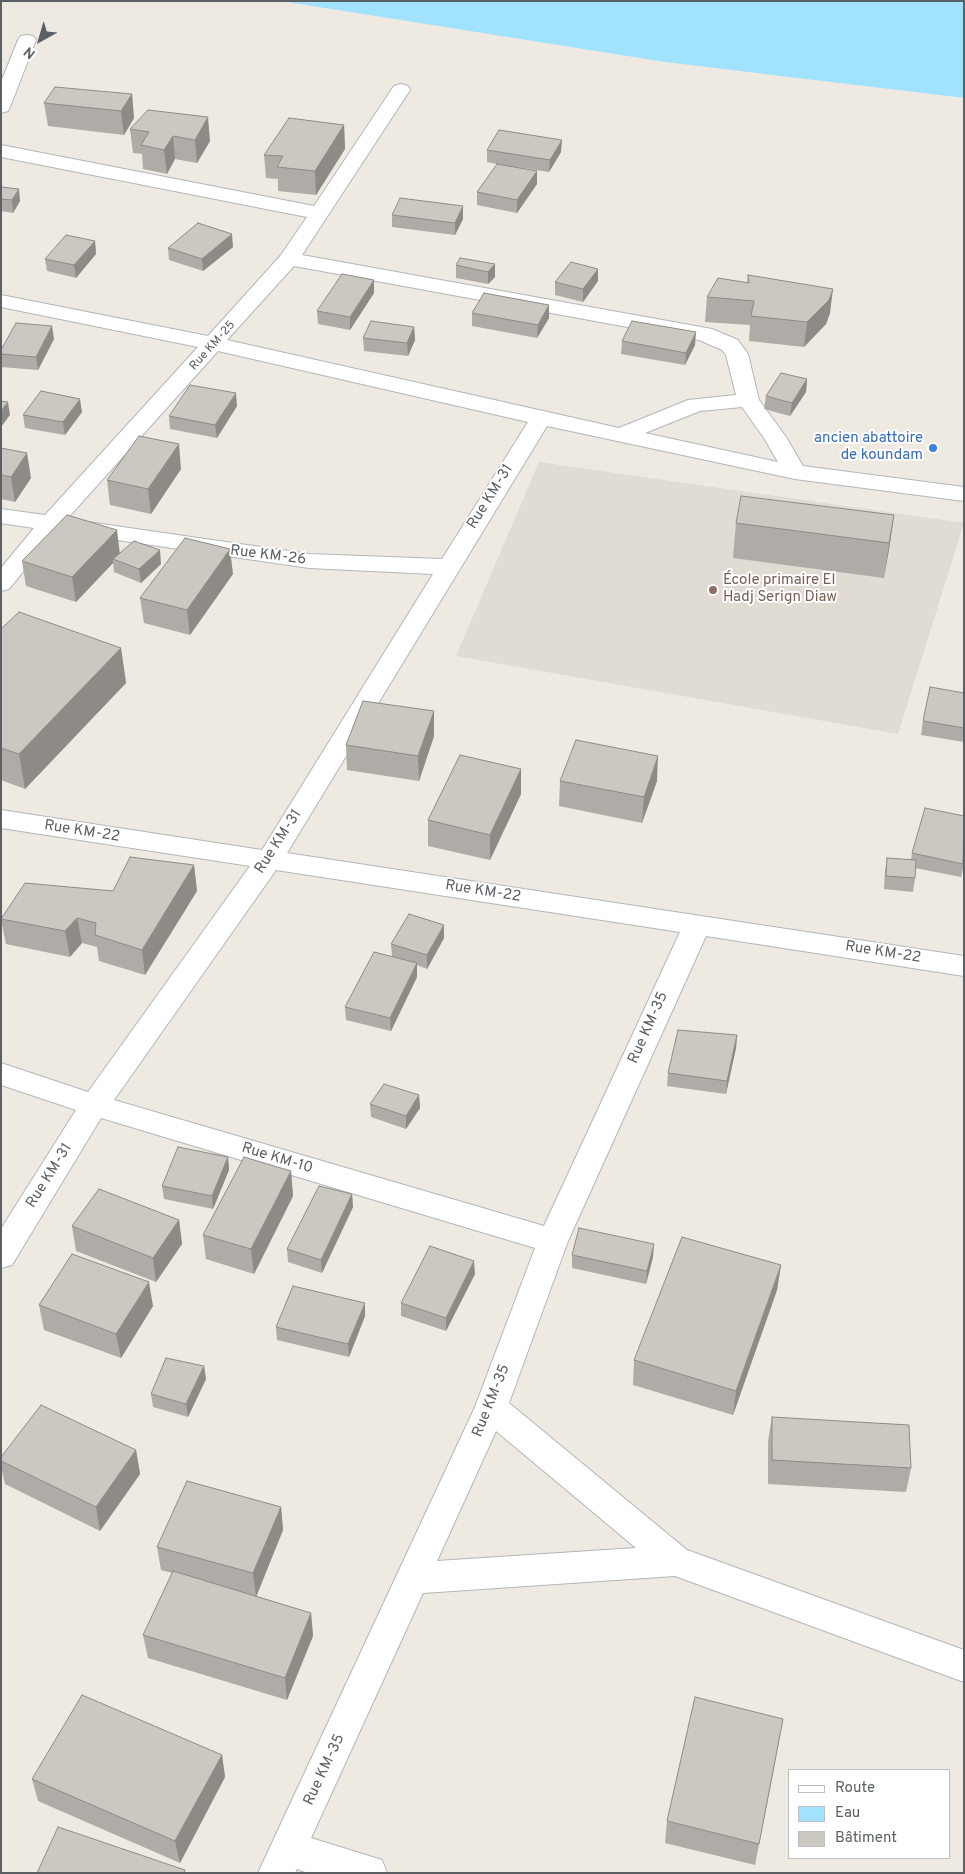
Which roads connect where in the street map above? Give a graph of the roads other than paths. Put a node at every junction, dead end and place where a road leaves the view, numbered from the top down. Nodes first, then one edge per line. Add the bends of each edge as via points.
1 (27, 40) dead end
2 (401, 90) dead end
3 (1, 107) edge
4 (1, 151) edge
5 (318, 213) junction
6 (290, 259) junction
7 (1, 301) edge
8 (215, 344) junction
9 (748, 400) junction
10 (541, 418) junction
11 (621, 435) junction
12 (795, 472) junction
13 (964, 494) edge
14 (1, 516) edge
15 (50, 525) junction
16 (448, 567) junction
17 (1, 584) edge
18 (1, 820) edge
19 (269, 860) junction
20 (696, 925) junction
21 (964, 966) edge
22 (1, 1074) edge
23 (94, 1105) junction
24 (553, 1241) junction
25 (1, 1256) edge
26 (492, 1407) junction
27 (675, 1561) junction
28 (414, 1578) junction
29 (964, 1666) edge
30 (282, 1861) edge
31 (369, 1873) edge

1 - 3 street
2 - 5 street, Rue KM-25
4 - 5 street
5 - 6 street, Rue KM-25
6 - 8 street, Rue KM-25
6 - 9 street via 704,334 730,345 737,354
7 - 8 street
8 - 10 street
8 - 15 street, Rue KM-25
9 - 11 street via 696,405
9 - 12 street
10 - 11 street
10 - 16 street, Rue KM-31
11 - 12 street
12 - 13 street
14 - 15 street, Rue KM-26
15 - 16 street, Rue KM-26 via 310,561
15 - 17 street, Rue KM-25
16 - 19 street, Rue KM-31
18 - 19 street, Rue KM-22
19 - 20 street, Rue KM-22
19 - 23 street, Rue KM-31
20 - 21 street, Rue KM-22
20 - 24 street, Rue KM-35
22 - 23 street, Rue KM-10
23 - 24 street, Rue KM-10
23 - 25 street, Rue KM-31
24 - 26 street, Rue KM-35
26 - 27 street
26 - 28 street, Rue KM-35
27 - 28 street
27 - 29 street
28 - 30 street, Rue KM-35
30 - 31 street

